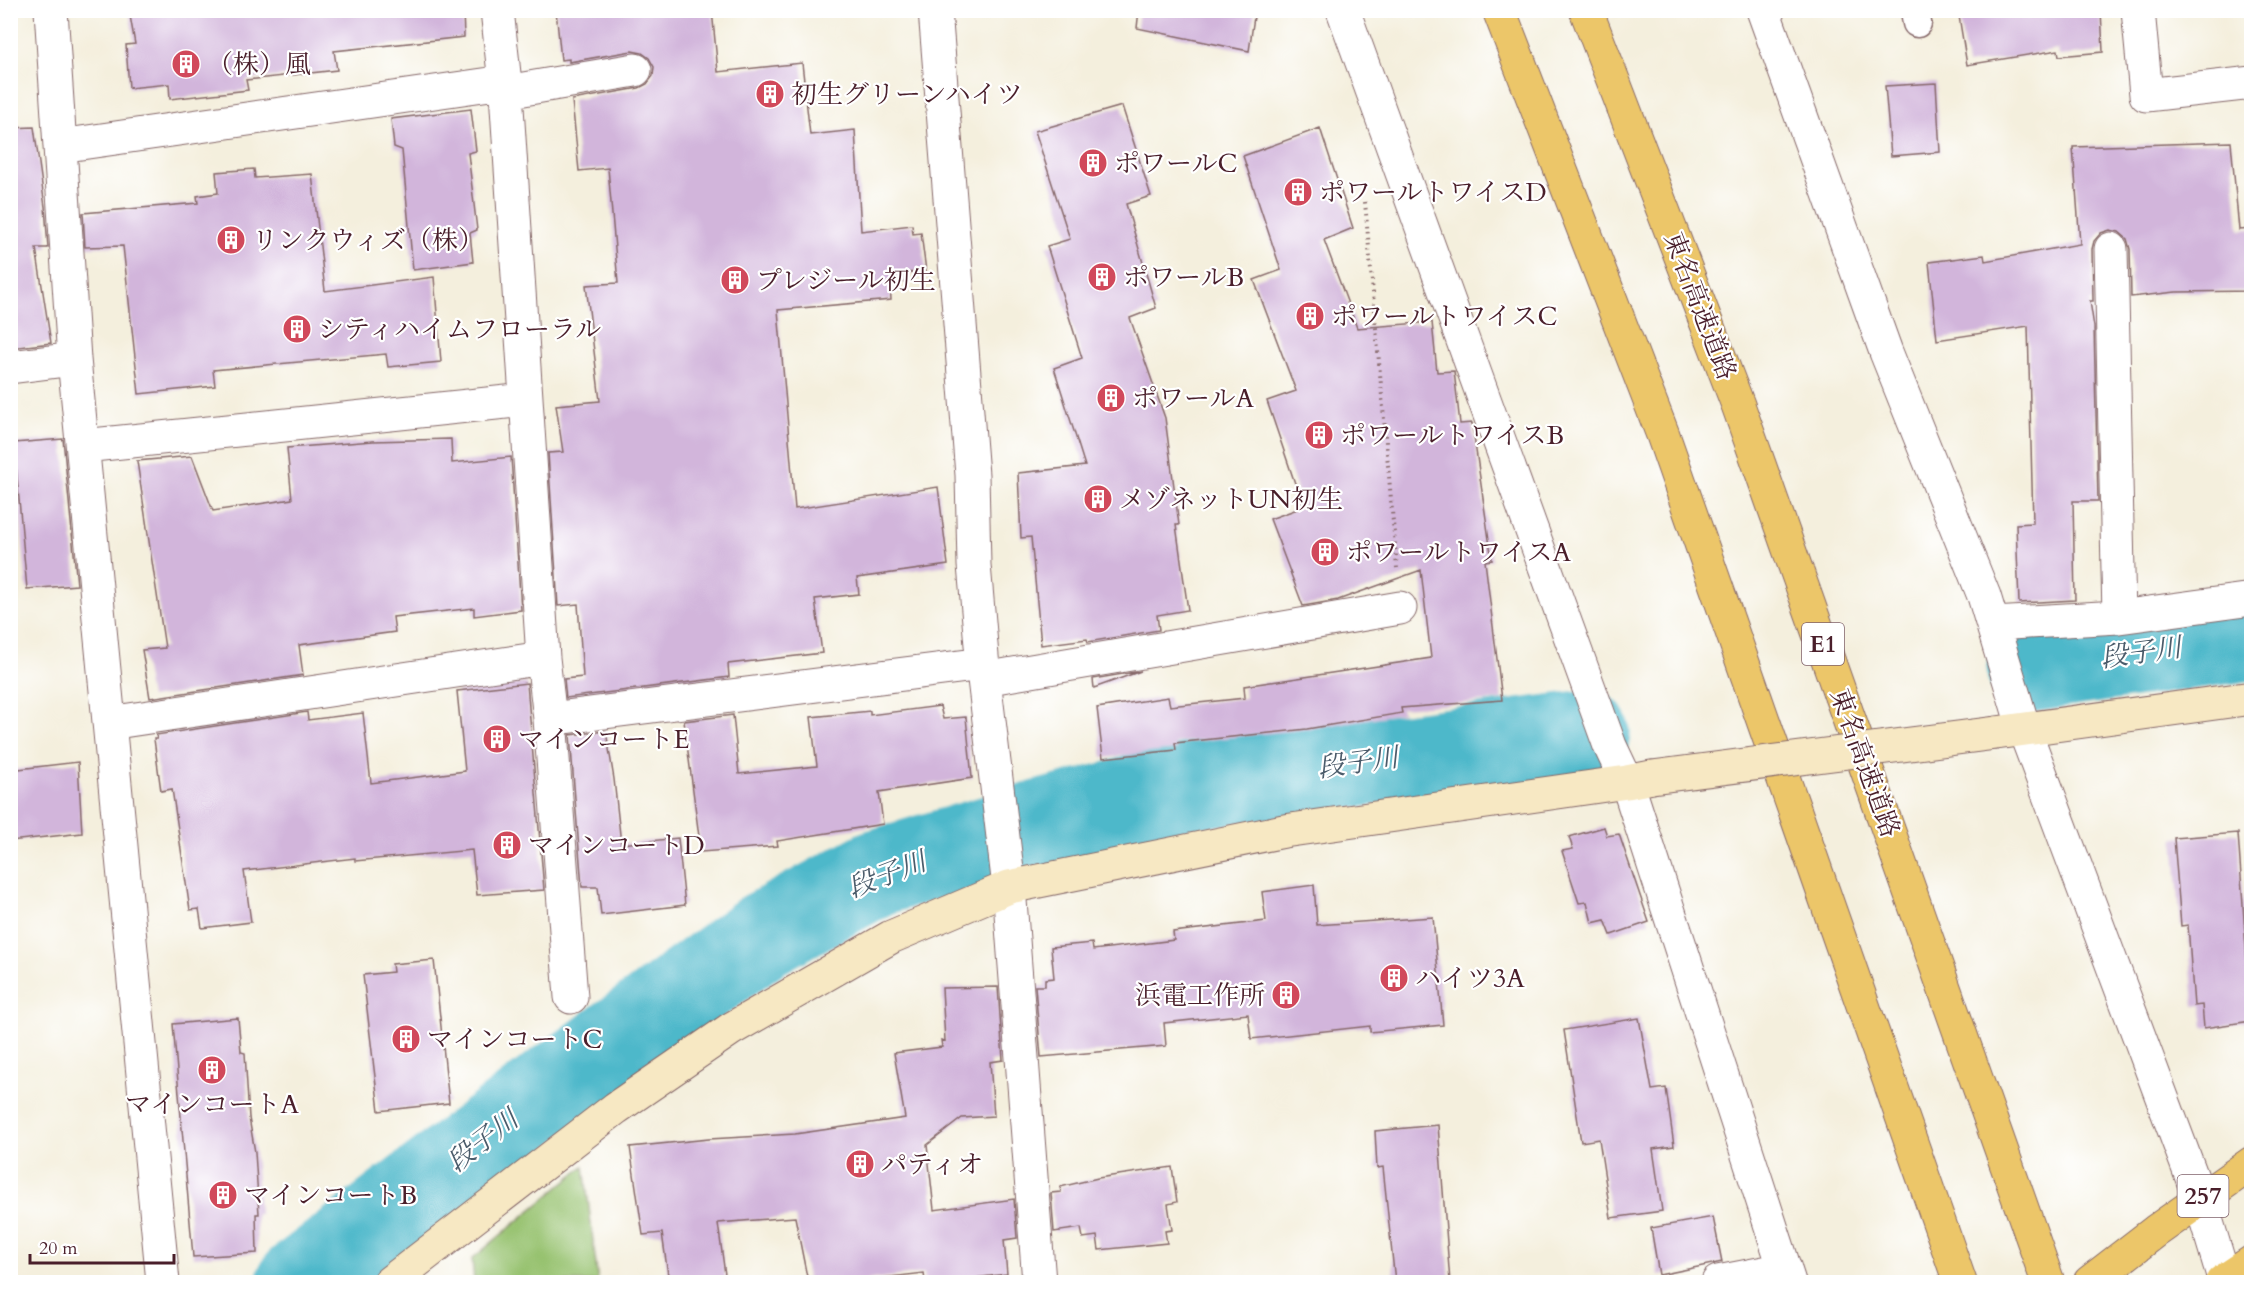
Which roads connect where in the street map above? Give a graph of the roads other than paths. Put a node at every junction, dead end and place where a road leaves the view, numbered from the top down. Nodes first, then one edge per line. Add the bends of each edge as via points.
1 (51, 10) edge
2 (497, 10) edge
3 (935, 10) edge
4 (1343, 10) edge
5 (1499, 10) edge
6 (1586, 10) edge
7 (1763, 10) edge
8 (2138, 10) edge
9 (635, 70) dead end
10 (2252, 83) edge
11 (505, 87) junction
12 (60, 146) junction
13 (2112, 249) dead end
14 (74, 359) junction
15 (10, 367) edge
16 (526, 400) junction
17 (83, 446) junction
18 (2252, 599) edge
19 (1400, 608) road end
20 (2119, 617) junction
21 (1996, 632) junction
22 (543, 658) junction
23 (983, 672) junction
24 (2252, 698) edge
25 (550, 720) junction
26 (109, 723) junction
27 (2010, 731) junction
28 (1640, 779) junction
29 (1010, 887) junction
30 (571, 997) dead end
31 (2252, 1163) edge
32 (2200, 1198) junction
33 (2252, 1262) edge
34 (1787, 1276) edge
35 (163, 1282) edge
36 (390, 1282) edge
37 (1039, 1282) edge
38 (1718, 1282) edge
39 (1960, 1282) edge
40 (2048, 1282) edge
41 (2090, 1282) edge
42 (2224, 1282) edge

1 - 12 street
2 - 11 street
3 - 23 street via 972,475 974,566
4 - 28 street via 1610,746
5 - 39 highway via 1663,435
6 - 40 highway, 東名高速道路 / E1 via 1738,405
7 - 21 street via 1886,352
8 - 10 street via 2146,95
9 - 11 street
11 - 12 street
11 - 16 street
12 - 14 street
13 - 20 street
14 - 15 street
14 - 17 street
16 - 17 street
16 - 22 street
17 - 26 street
18 - 20 street
19 - 23 street
20 - 21 street
21 - 27 street via 2011,685
22 - 25 street
22 - 26 street
23 - 25 street
23 - 29 street
24 - 27 street
25 - 30 street
26 - 35 street
27 - 28 street, bridge
27 - 32 street
28 - 29 street via 1284,831
28 - 34 street
29 - 36 street via 891,937 731,1029 616,1108
29 - 37 street
31 - 32 highway, 257
32 - 41 highway, 257
32 - 42 street
33 - 42 highway
34 - 38 street

